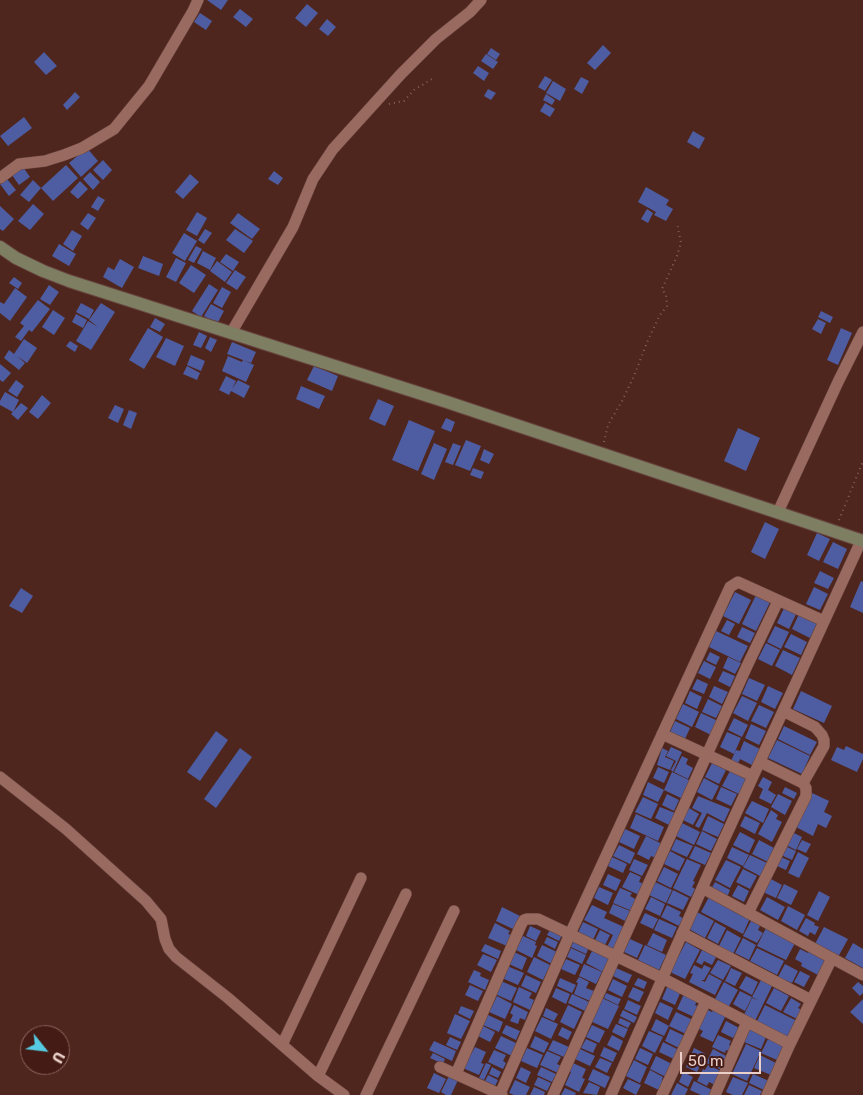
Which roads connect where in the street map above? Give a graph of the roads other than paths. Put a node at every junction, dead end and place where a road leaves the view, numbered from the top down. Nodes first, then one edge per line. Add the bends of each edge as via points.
1 (198, 0) edge
2 (481, 0) edge
3 (0, 178) edge
4 (0, 247) edge
5 (863, 332) edge
6 (231, 333) junction
7 (778, 512) junction
8 (862, 541) edge
9 (778, 601) junction
10 (824, 621) junction
11 (783, 711) junction
12 (662, 734) junction
13 (708, 754) junction
14 (760, 762) junction
15 (753, 776) junction
16 (0, 777) edge
17 (803, 783) junction
18 (361, 878) dead end
19 (702, 888) junction
20 (406, 894) dead end
21 (454, 910) dead end
22 (748, 913) junction
23 (682, 933) junction
24 (570, 934) junction
25 (616, 956) junction
26 (832, 958) junction
27 (863, 975) edge
28 (662, 978) junction
29 (811, 1000) junction
30 (706, 1001) junction
31 (748, 1022) junction
32 (282, 1044) junction
33 (790, 1044) junction
34 (440, 1068) dead end
35 (456, 1074) junction
36 (318, 1076) junction
37 (501, 1094) edge
38 (344, 1095) edge
39 (366, 1095) edge
40 (553, 1095) edge
41 (610, 1095) edge
42 (662, 1095) edge
43 (715, 1095) edge
44 (767, 1095) edge

1 - 3 street via 149,86 114,129 64,155 19,164
2 - 6 street via 401,74 333,149 313,179 293,227
4 - 6 main road via 55,276
5 - 7 street
6 - 7 main road
7 - 8 main road
8 - 10 street
9 - 10 street
9 - 12 street via 738,582 730,587
9 - 13 street
10 - 11 street
11 - 14 street
11 - 17 street via 815,728 824,740 824,746
12 - 13 street
12 - 24 street
13 - 15 street
13 - 25 street
14 - 15 street
14 - 17 street
15 - 19 street
16 - 32 street via 66,829 146,901 160,919 169,948 176,957
17 - 22 street via 806,796
18 - 32 street
19 - 22 street
19 - 23 street
20 - 36 street
21 - 39 street
22 - 26 street
23 - 28 street
23 - 29 street
24 - 25 street
24 - 35 street via 533,918 524,920
24 - 37 street
25 - 28 street
25 - 40 street
26 - 27 street
26 - 29 street
28 - 30 street
28 - 41 street
29 - 33 street
30 - 31 street
30 - 42 street
31 - 33 street
31 - 43 street
32 - 36 street
33 - 44 street
34 - 35 street
35 - 37 street
36 - 38 street

